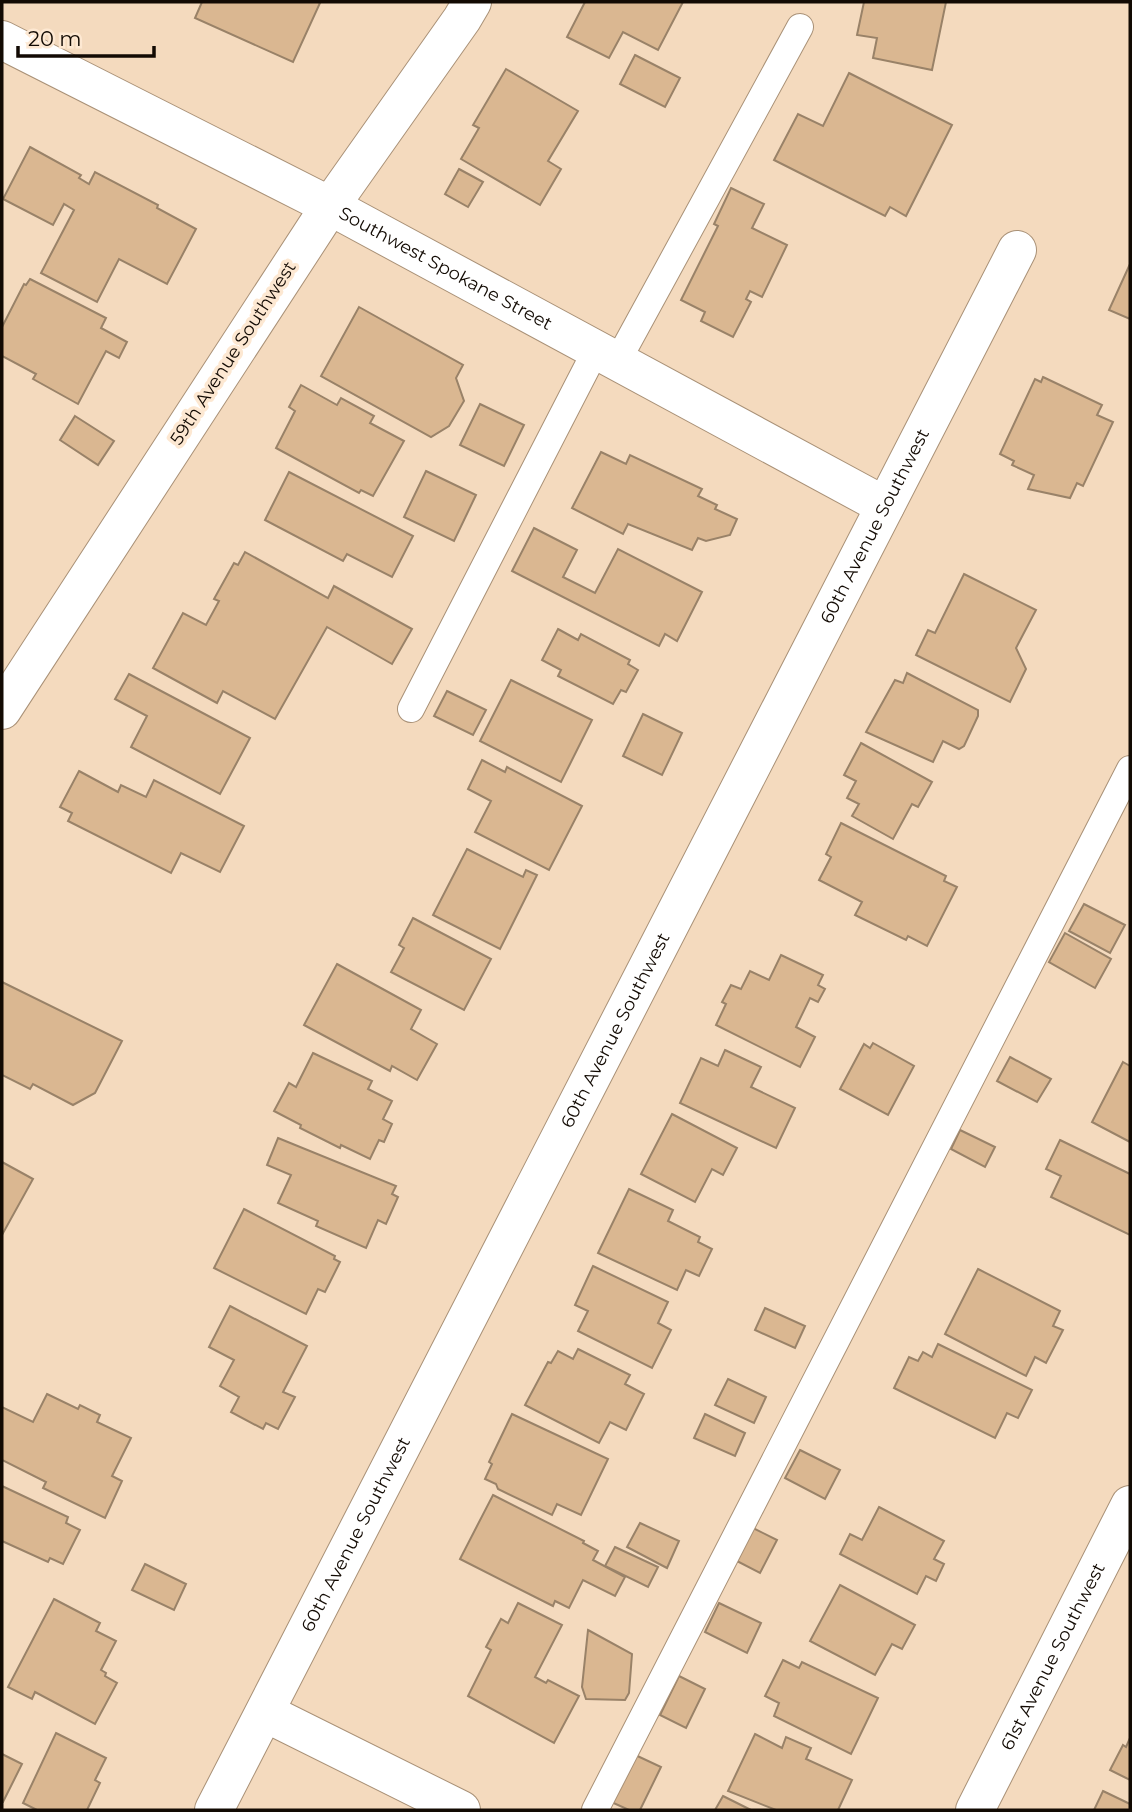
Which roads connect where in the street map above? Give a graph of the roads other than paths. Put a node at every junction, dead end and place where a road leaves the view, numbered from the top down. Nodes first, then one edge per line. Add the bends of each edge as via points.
1 (472, 2) edge
2 (800, 27) dead end
3 (2, 40) edge
4 (330, 206) junction
5 (1017, 250) dead end
6 (606, 356) junction
7 (885, 506) junction
8 (411, 709) dead end
9 (2, 710) edge
10 (1130, 769) edge
11 (1130, 1505) edge
12 (266, 1713) junction
13 (214, 1810) edge
14 (461, 1810) edge
15 (595, 1810) edge
16 (975, 1810) edge

1 - 4 street, 59th Avenue Southwest
2 - 6 lane
3 - 4 street, Southwest Spokane Street
4 - 6 street, Southwest Spokane Street
4 - 9 street, 59th Avenue Southwest
5 - 7 street, 60th Avenue Southwest
6 - 7 street, Southwest Spokane Street
6 - 8 lane
7 - 12 street, 60th Avenue Southwest
10 - 15 lane
11 - 16 street, 61st Avenue Southwest
12 - 13 street, 60th Avenue Southwest
12 - 14 street

